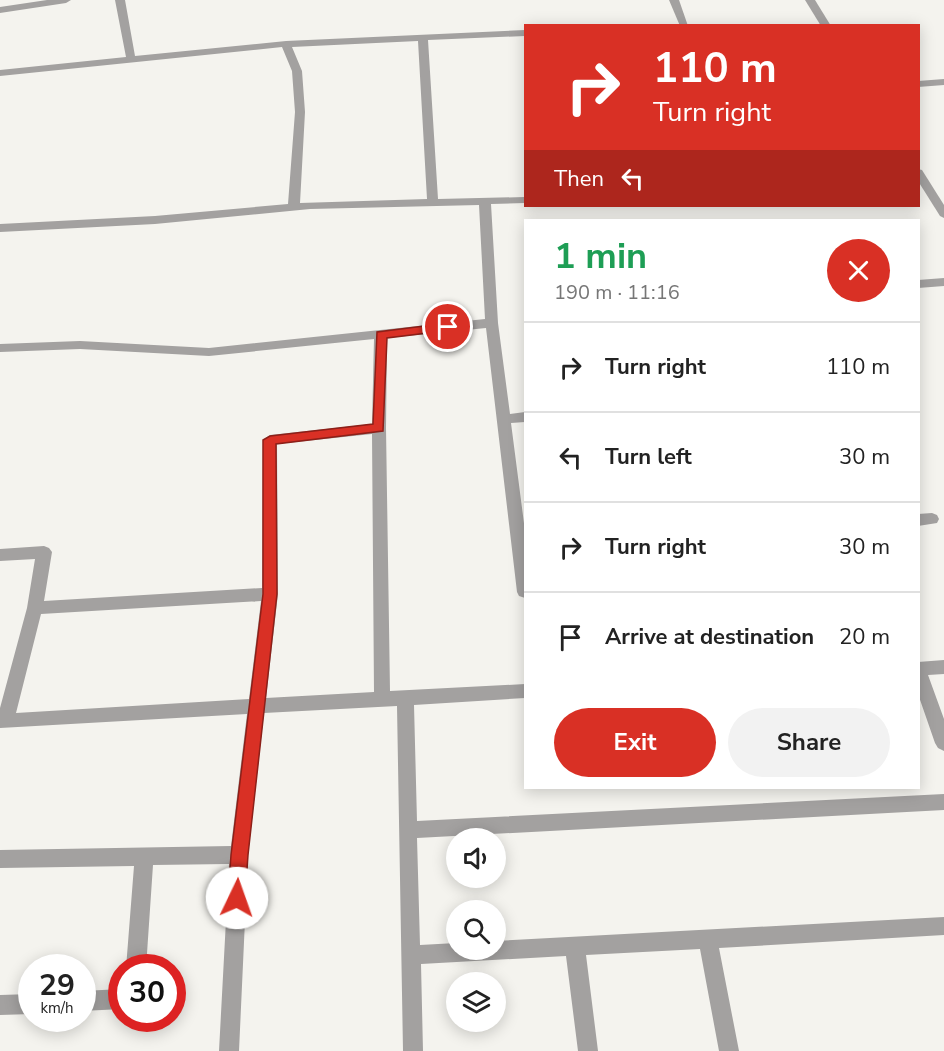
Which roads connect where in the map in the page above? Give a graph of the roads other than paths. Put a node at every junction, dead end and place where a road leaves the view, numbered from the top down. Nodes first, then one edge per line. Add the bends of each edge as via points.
1 (66, 0) edge
2 (120, 0) edge
3 (674, 0) edge
4 (810, 0) edge
5 (0, 10) edge
6 (681, 24) edge
7 (825, 24) edge
8 (524, 33) edge
9 (423, 38) junction
10 (286, 44) junction
11 (131, 59) junction
12 (0, 73) edge
13 (944, 82) edge
14 (920, 84) edge
15 (920, 179) edge
16 (524, 200) edge
17 (485, 202) junction
18 (433, 204) junction
19 (294, 207) junction
20 (944, 214) edge
21 (0, 228) edge
22 (944, 282) edge
23 (920, 284) edge
24 (492, 322) junction
25 (381, 334) junction
26 (0, 348) edge
27 (524, 417) edge
28 (504, 418) junction
29 (379, 428) junction
30 (522, 545) edge
31 (0, 555) edge
32 (524, 576) edge
33 (270, 594) junction
34 (35, 608) junction
35 (944, 668) edge
36 (920, 670) edge
37 (920, 676) edge
38 (524, 692) edge
39 (405, 698) junction
40 (382, 700) junction
41 (258, 707) junction
42 (3, 721) edge
43 (944, 743) edge
44 (944, 802) edge
45 (408, 830) junction
46 (239, 855) junction
47 (144, 856) junction
48 (0, 859) edge
49 (944, 926) edge
50 (708, 939) junction
51 (575, 946) junction
52 (137, 954) edge
53 (411, 955) junction
54 (18, 1004) edge
55 (0, 1005) edge
56 (229, 1051) edge
57 (412, 1051) edge
58 (588, 1051) edge
59 (729, 1051) edge

1 - 5 street
2 - 11 street
3 - 6 street
4 - 7 street
8 - 9 street
9 - 10 street
9 - 18 street
10 - 11 street
10 - 19 street via 297,71 300,112
11 - 12 street
13 - 14 street
15 - 20 street
16 - 17 street
17 - 18 street
17 - 24 street
18 - 19 street
19 - 21 street via 155,220
22 - 23 street
24 - 25 street
24 - 28 street
25 - 26 street via 209,352 81,345
25 - 29 street
27 - 28 street
28 - 30 street
29 - 33 street via 270,440
29 - 40 street
30 - 32 street
31 - 34 street via 44,552
33 - 34 street
33 - 41 street
34 - 42 street
35 - 36 street
37 - 43 street
38 - 39 street
39 - 40 street
39 - 45 street
40 - 41 street
41 - 42 street
41 - 46 street
44 - 45 street
45 - 53 street
46 - 47 street
46 - 56 street
47 - 48 street
47 - 52 street
49 - 50 street
50 - 51 street
50 - 59 street
51 - 53 street
51 - 58 street
53 - 57 street
54 - 55 street

